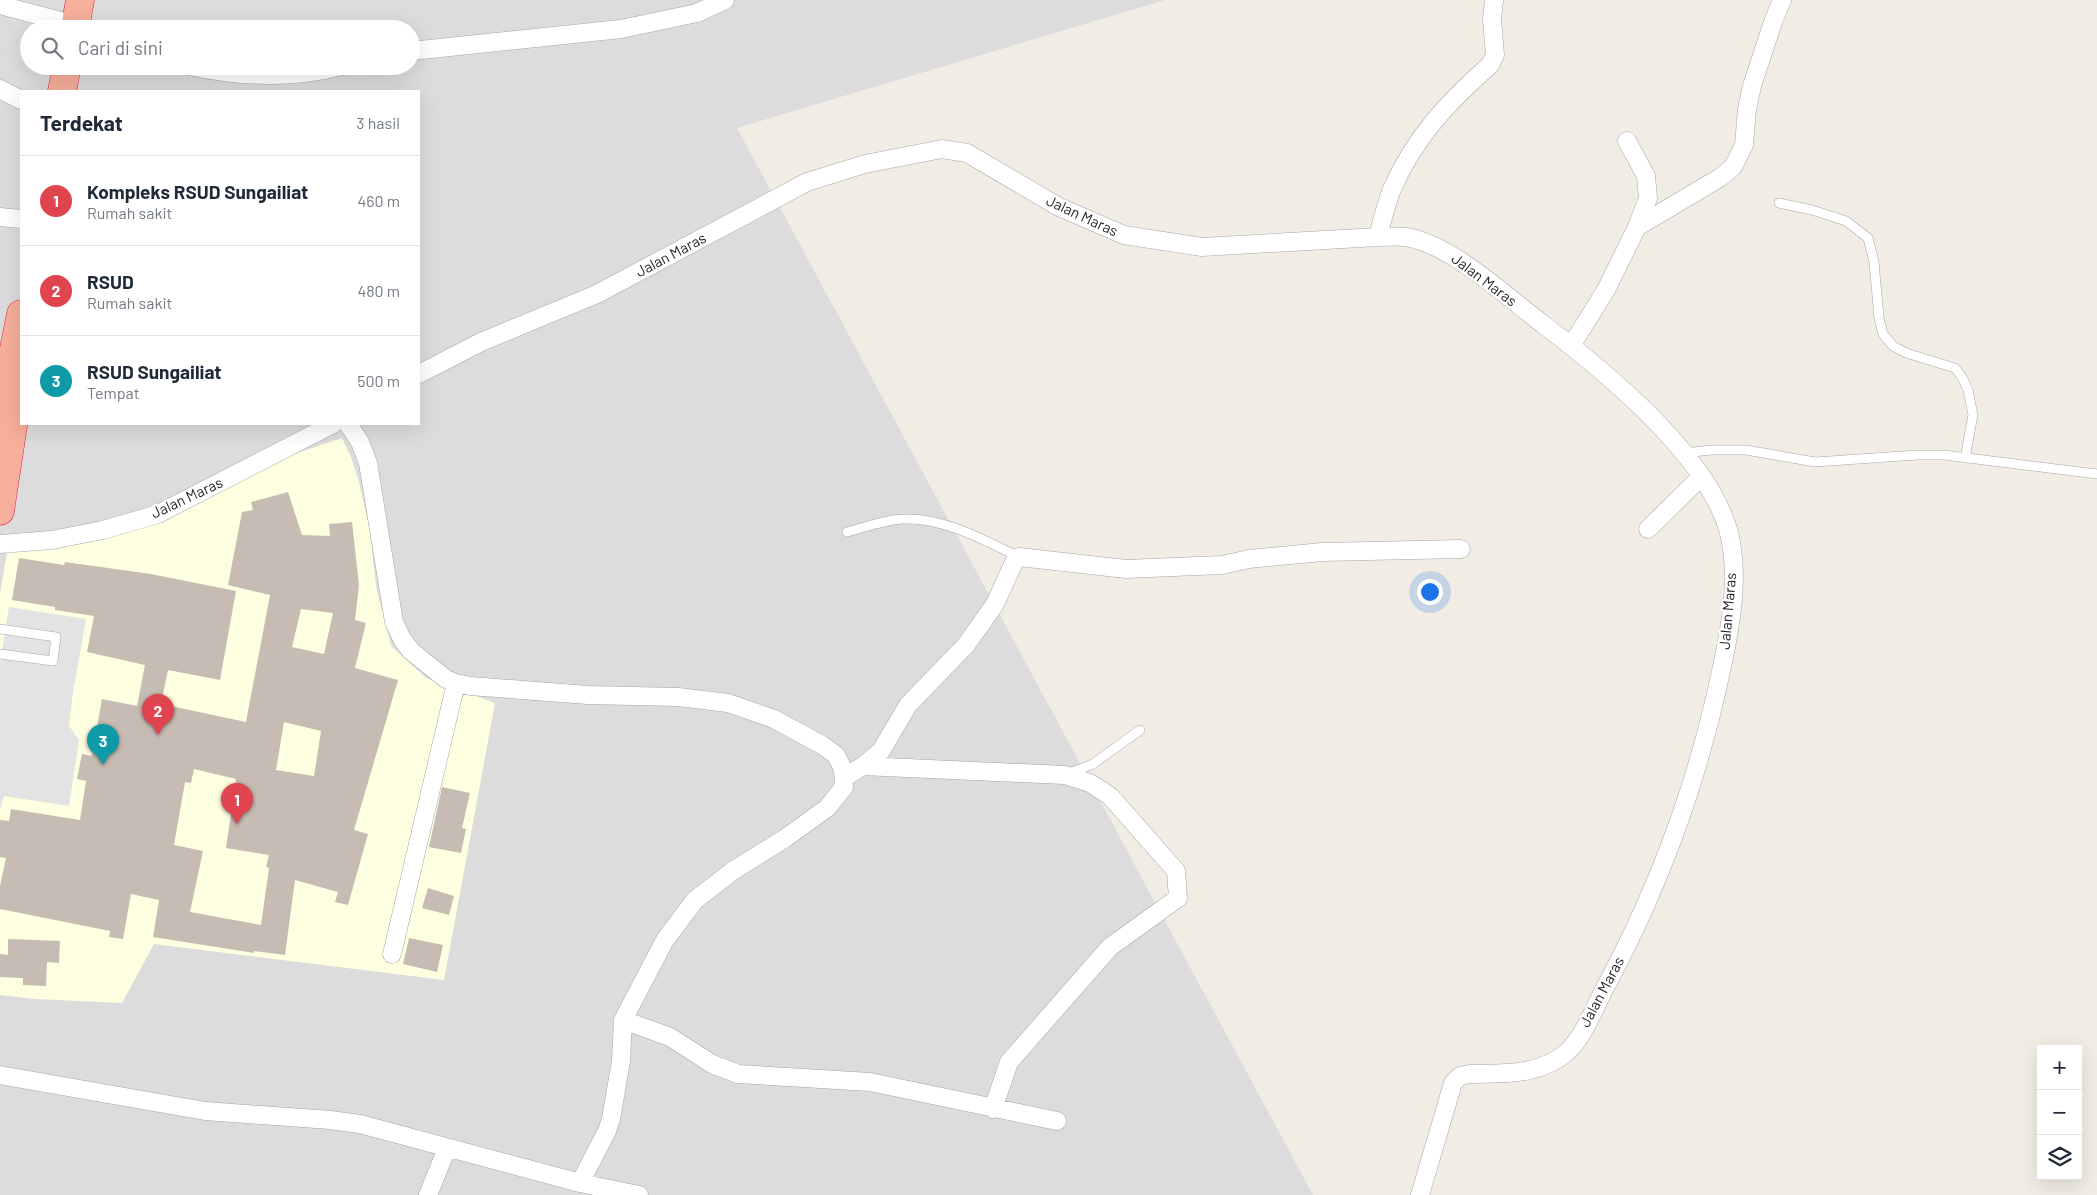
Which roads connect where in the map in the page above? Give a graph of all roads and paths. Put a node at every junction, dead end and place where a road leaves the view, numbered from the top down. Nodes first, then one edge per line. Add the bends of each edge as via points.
1 (94, 0) edge
2 (725, 0) edge
3 (1494, 0) edge
4 (1782, 0) edge
5 (0, 5) edge
6 (75, 20) edge
7 (81, 20) edge
8 (420, 50) edge
9 (65, 75) edge
10 (81, 75) edge
11 (261, 75) edge
12 (292, 75) edge
13 (0, 89) edge
14 (62, 90) edge
15 (78, 90) edge
16 (20, 99) edge
17 (1627, 141) dead end
18 (1779, 203) dead end
19 (0, 217) edge
20 (20, 219) edge
21 (1637, 227) junction
22 (1378, 237) junction
23 (20, 319) edge
24 (1571, 346) junction
25 (420, 373) edge
26 (20, 391) edge
27 (0, 419) edge
28 (331, 425) edge
29 (349, 425) edge
30 (1683, 453) junction
31 (1965, 458) junction
32 (2097, 474) edge
33 (1701, 476) junction
34 (0, 511) edge
35 (1648, 530) dead end
36 (847, 532) dead end
37 (0, 544) edge
38 (1461, 549) dead end
39 (1019, 557) junction
40 (0, 629) edge
41 (0, 654) edge
42 (456, 683) junction
43 (1140, 730) dead end
44 (863, 766) junction
45 (1065, 775) junction
46 (845, 777) junction
47 (392, 954) dead end
48 (623, 1020) junction
49 (0, 1075) edge
50 (994, 1109) junction
51 (1057, 1121) dead end
52 (448, 1148) junction
53 (580, 1183) junction
54 (428, 1195) edge
55 (639, 1195) edge
56 (1420, 1195) edge

1 - 7 highway
2 - 8 street via 697,13 621,29
3 - 22 street via 1494,55 1490,65 1438,114 1418,143 1392,189
4 - 21 street via 1752,86 1744,145 1734,167
5 - 6 street
9 - 14 highway
10 - 15 highway
11 - 12 street
13 - 16 street
17 - 21 street via 1646,176 1648,188 1648,198
18 - 31 lane via 1846,221 1868,238 1884,334 1893,346 1906,353 1955,368 1968,390 1973,415
19 - 20 street
21 - 24 street via 1606,290
22 - 24 street, Jalan Maras via 1406,237 1456,257
22 - 25 street, Jalan Maras via 1202,247 1124,235 1059,207 967,153 942,149 865,164 806,182 597,294 482,342
23 - 27 highway
24 - 30 street, Jalan Maras via 1658,423
26 - 34 highway
28 - 37 street, Jalan Maras via 158,514 52,540
29 - 42 street via 368,463 390,605 398,631 418,657
30 - 31 lane via 1746,450 1815,462 1917,455
30 - 33 street, Jalan Maras
31 - 32 lane
33 - 35 street
33 - 56 street, Jalan Maras via 1728,529 1732,553 1733,590 1728,640 1708,732 1654,890 1577,1040 1567,1052 1533,1071 1470,1074 1460,1076 1453,1083
36 - 39 lane via 886,521 915,519 966,533
38 - 39 street via 1322,552 1222,565 1126,570
39 - 44 street via 995,604 966,645 908,705 881,751
40 - 41 lane via 56,637 53,661
42 - 46 street via 588,695 678,697 728,704 774,719 822,745 836,755
42 - 47 street
43 - 45 lane via 1093,764
44 - 45 street
44 - 46 street
45 - 50 street via 1090,783 1110,796 1176,871 1178,898 1110,947 1008,1062
46 - 48 street via 842,791 827,808 695,900 664,940
48 - 50 street via 670,1037 712,1064 738,1074 870,1082
48 - 53 street via 621,1061 611,1119
49 - 52 street via 205,1111 360,1124
50 - 51 street
52 - 53 street
52 - 54 street
53 - 55 street

